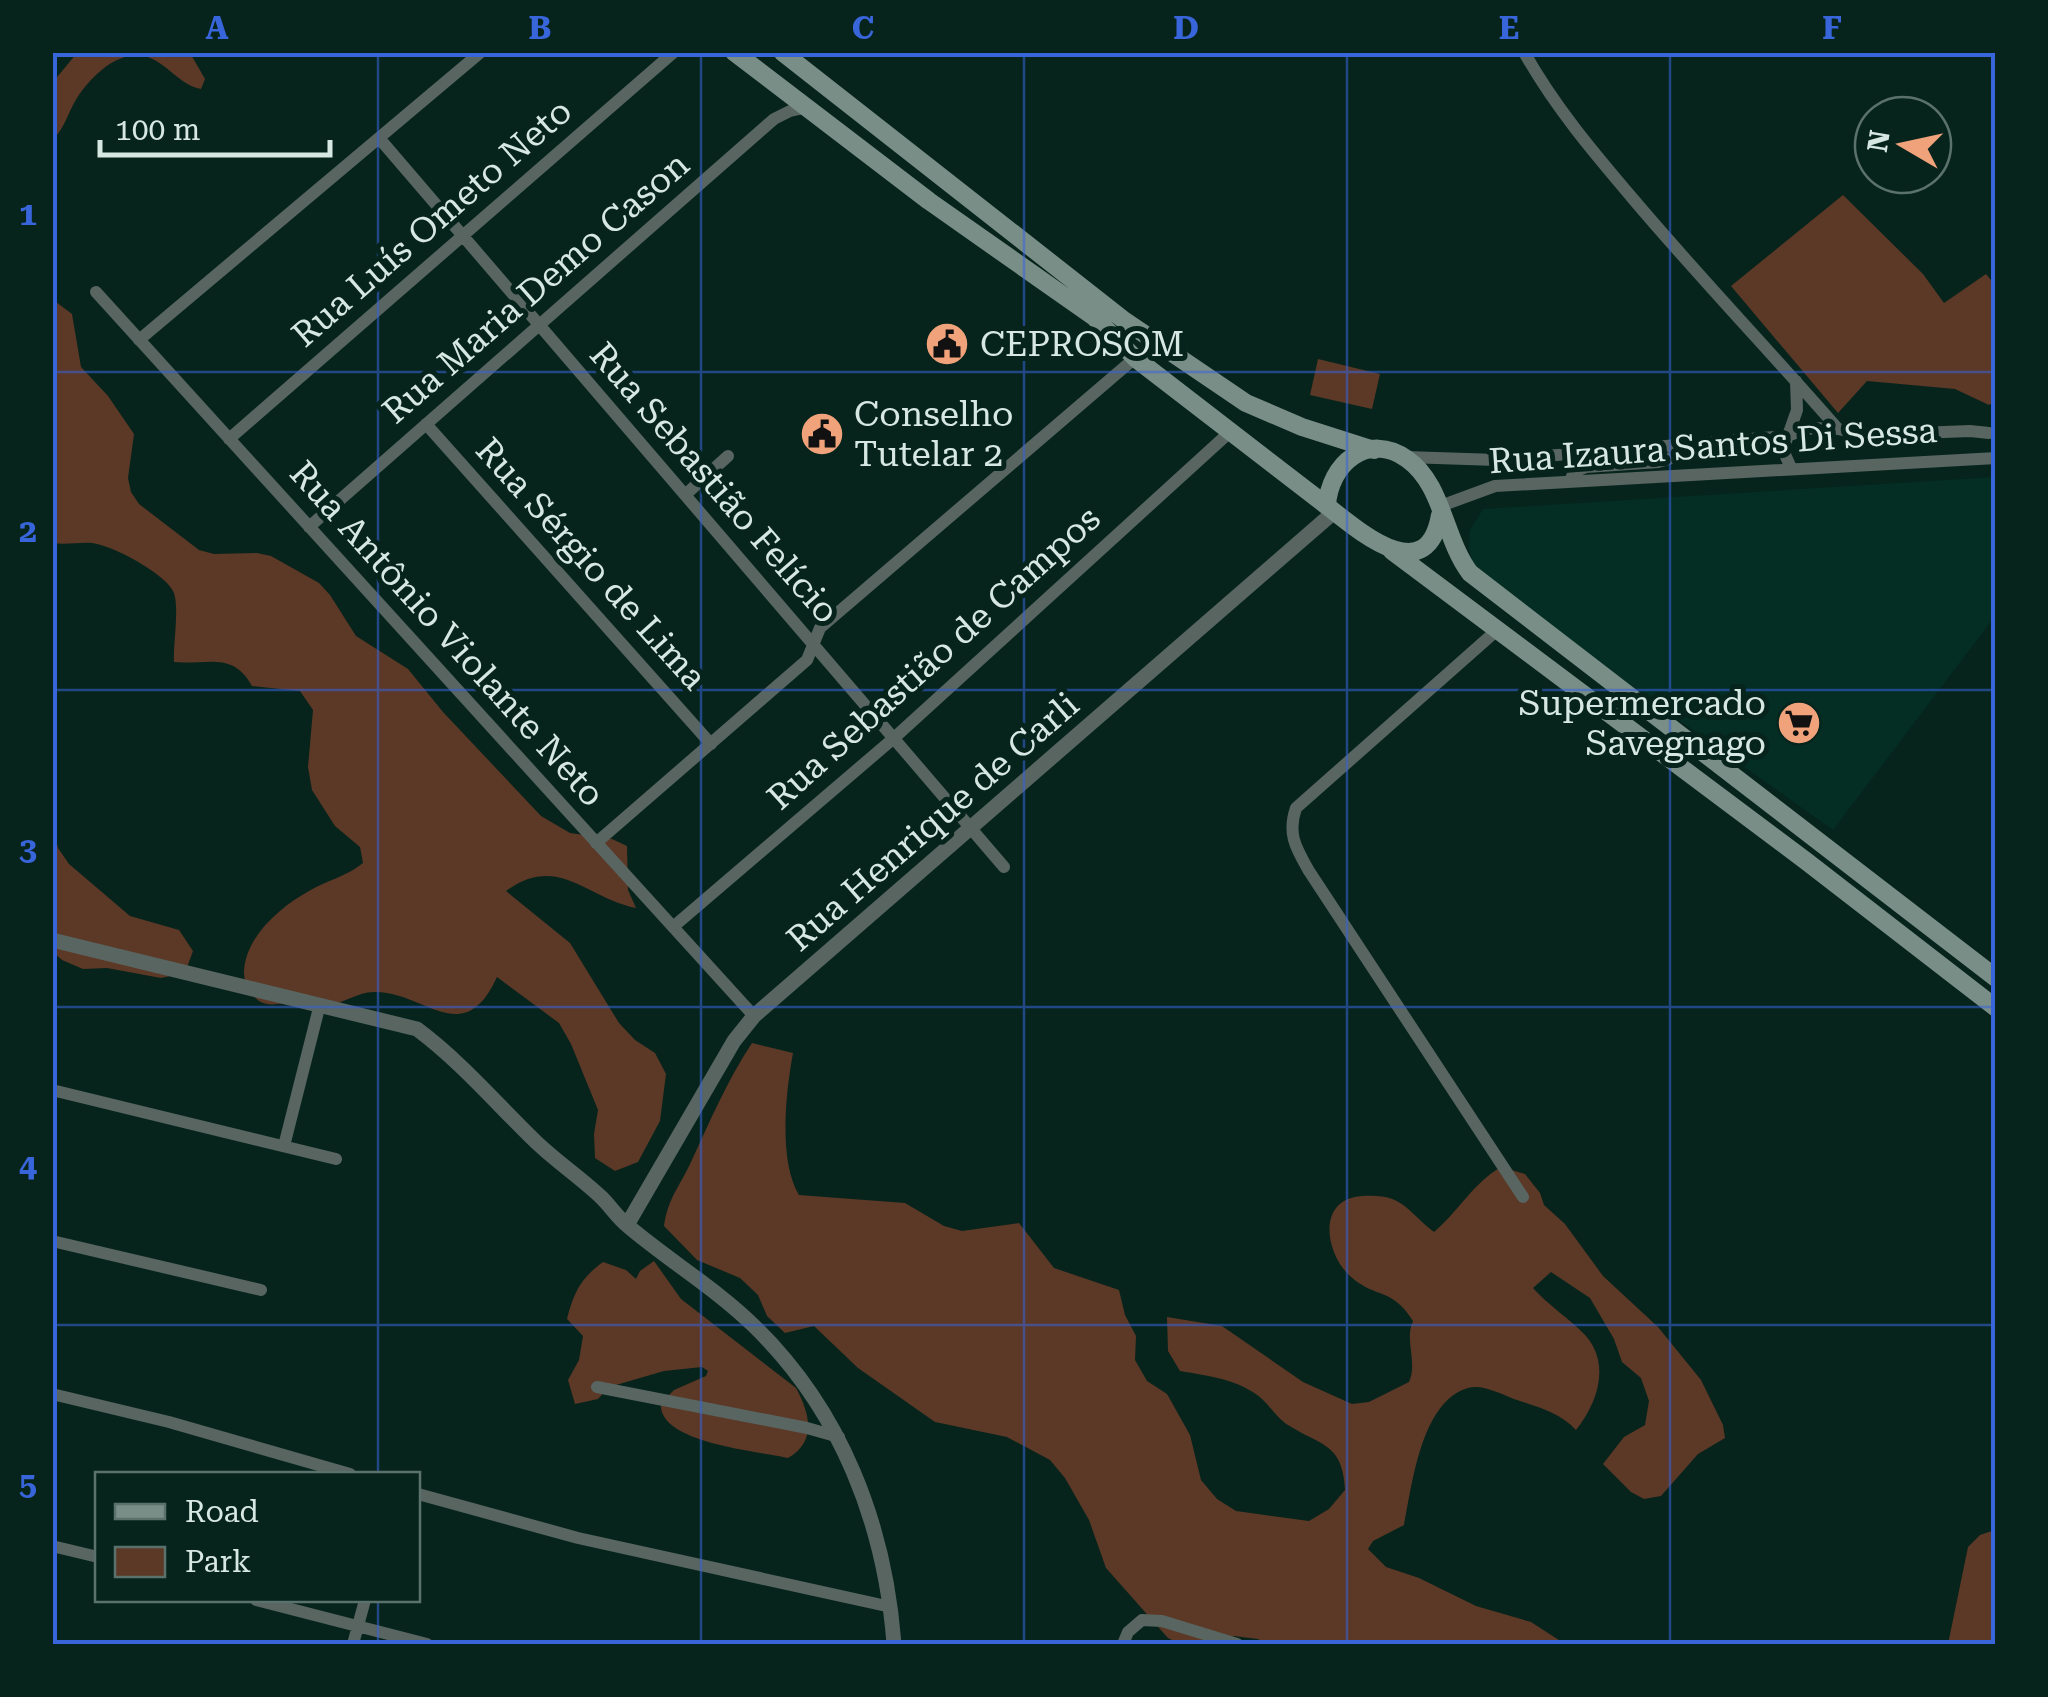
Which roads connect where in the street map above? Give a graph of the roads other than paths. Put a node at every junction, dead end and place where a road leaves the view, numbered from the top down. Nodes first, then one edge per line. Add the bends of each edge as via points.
1 (481, 52) edge
2 (674, 52) edge
3 (734, 52) edge
4 (782, 52) edge
5 (1524, 52) edge
6 (808, 107) junction
7 (379, 138) junction
8 (463, 236) junction
9 (96, 292) dead end
10 (540, 325) junction
11 (140, 340) junction
12 (1135, 358) junction
13 (1796, 381) junction
14 (426, 424) junction
15 (1838, 429) junction
16 (1231, 431) junction
17 (1992, 431) edge
18 (1786, 436) junction
19 (229, 439) junction
20 (1689, 444) junction
21 (1375, 450) junction
22 (728, 456) dead end
23 (1996, 457) edge
24 (1406, 458) junction
25 (1791, 468) junction
26 (1570, 481) junction
27 (685, 495) junction
28 (1331, 509) junction
29 (1440, 511) junction
30 (309, 527) junction
31 (1392, 550) junction
32 (1496, 630) junction
33 (813, 644) junction
34 (894, 738) junction
35 (711, 744) junction
36 (972, 829) junction
37 (596, 842) junction
38 (1004, 867) dead end
39 (673, 927) junction
40 (52, 940) edge
41 (1992, 968) edge
42 (320, 1004) junction
43 (1996, 1008) edge
44 (754, 1016) junction
45 (52, 1090) edge
46 (284, 1146) junction
47 (336, 1159) dead end
48 (1523, 1197) dead end
49 (627, 1225) junction
50 (52, 1241) edge
51 (262, 1290) dead end
52 (596, 1387) dead end
53 (52, 1394) edge
54 (838, 1437) junction
55 (343, 1472) edge
56 (420, 1495) edge
57 (52, 1546) edge
58 (95, 1556) edge
59 (264, 1602) edge
60 (363, 1602) edge
61 (891, 1607) junction
62 (357, 1626) junction
63 (352, 1644) edge
64 (427, 1644) edge
65 (894, 1644) edge
66 (1123, 1644) edge
67 (1237, 1644) edge

1 - 7 street
2 - 8 street, Rua Luís Ometo Neto
3 - 6 main road
4 - 21 main road via 1125,321 1246,402
5 - 13 street via 1587,144
6 - 10 street, Rua Maria Demo Cason via 774,119
6 - 12 main road via 1094,317
7 - 8 street, Rua Sebastião Felício
7 - 11 street
8 - 10 street, Rua Sebastião Felício
8 - 19 street, Rua Luís Ometo Neto
9 - 11 street, Rua Antônio Violante Neto
10 - 14 street, Rua Maria Demo Cason
10 - 27 street, Rua Sebastião Felício
11 - 19 street, Rua Antônio Violante Neto
12 - 16 main road
12 - 33 street via 820,628
13 - 15 street
13 - 18 street via 1797,410
14 - 30 street, Rua Maria Demo Cason
14 - 35 street, Rua Sérgio de Lima
15 - 17 street, Rua Izaura Santos Di Sessa via 1865,435
15 - 18 street, Rua Izaura Santos Di Sessa
16 - 28 main road
16 - 34 street, Rua Sebastião de Campos
17 - 23 street via 1986,448
18 - 20 street, Rua Izaura Santos Di Sessa
18 - 25 street via 1784,457
19 - 30 street, Rua Antônio Violante Neto
20 - 24 street, Rua Izaura Santos Di Sessa via 1497,460
20 - 26 street via 1658,462 1586,466
21 - 24 main road
21 - 28 main road via 1358,452 1334,473
22 - 27 street
23 - 25 street, Rua Izaura Santos Di Sessa
24 - 29 main road via 1425,476
25 - 26 street, Rua Izaura Santos Di Sessa
26 - 29 street, Rua Izaura Santos Di Sessa via 1496,486
27 - 33 street, Rua Sebastião Felício
28 - 31 main road
28 - 36 street, Rua Henrique de Carli
29 - 31 main road via 1434,540 1424,550
29 - 41 main road via 1458,558 1494,594
30 - 37 street, Rua Antônio Violante Neto
31 - 32 main road
32 - 43 main road
32 - 48 street via 1296,808 1291,824 1309,871
33 - 34 street, Rua Sebastião Felício
33 - 35 street via 808,660
34 - 36 street, Rua Sebastião Felício
34 - 39 street, Rua Sebastião de Campos
35 - 37 street
36 - 38 street, Rua Sebastião Felício
36 - 44 street, Rua Henrique de Carli
37 - 39 street, Rua Antônio Violante Neto
39 - 44 street, Rua Antônio Violante Neto
40 - 42 street
42 - 46 street
42 - 49 street via 417,1029 439,1044
44 - 49 street, Rua Henrique de Carli
45 - 46 street
46 - 47 street
49 - 54 street via 754,1326
50 - 51 street
52 - 54 street
53 - 55 street
54 - 61 street via 862,1486
56 - 61 street via 578,1538
57 - 58 street
59 - 62 street
60 - 62 street
61 - 65 street
62 - 63 street
62 - 64 street
66 - 67 street via 1142,1620

